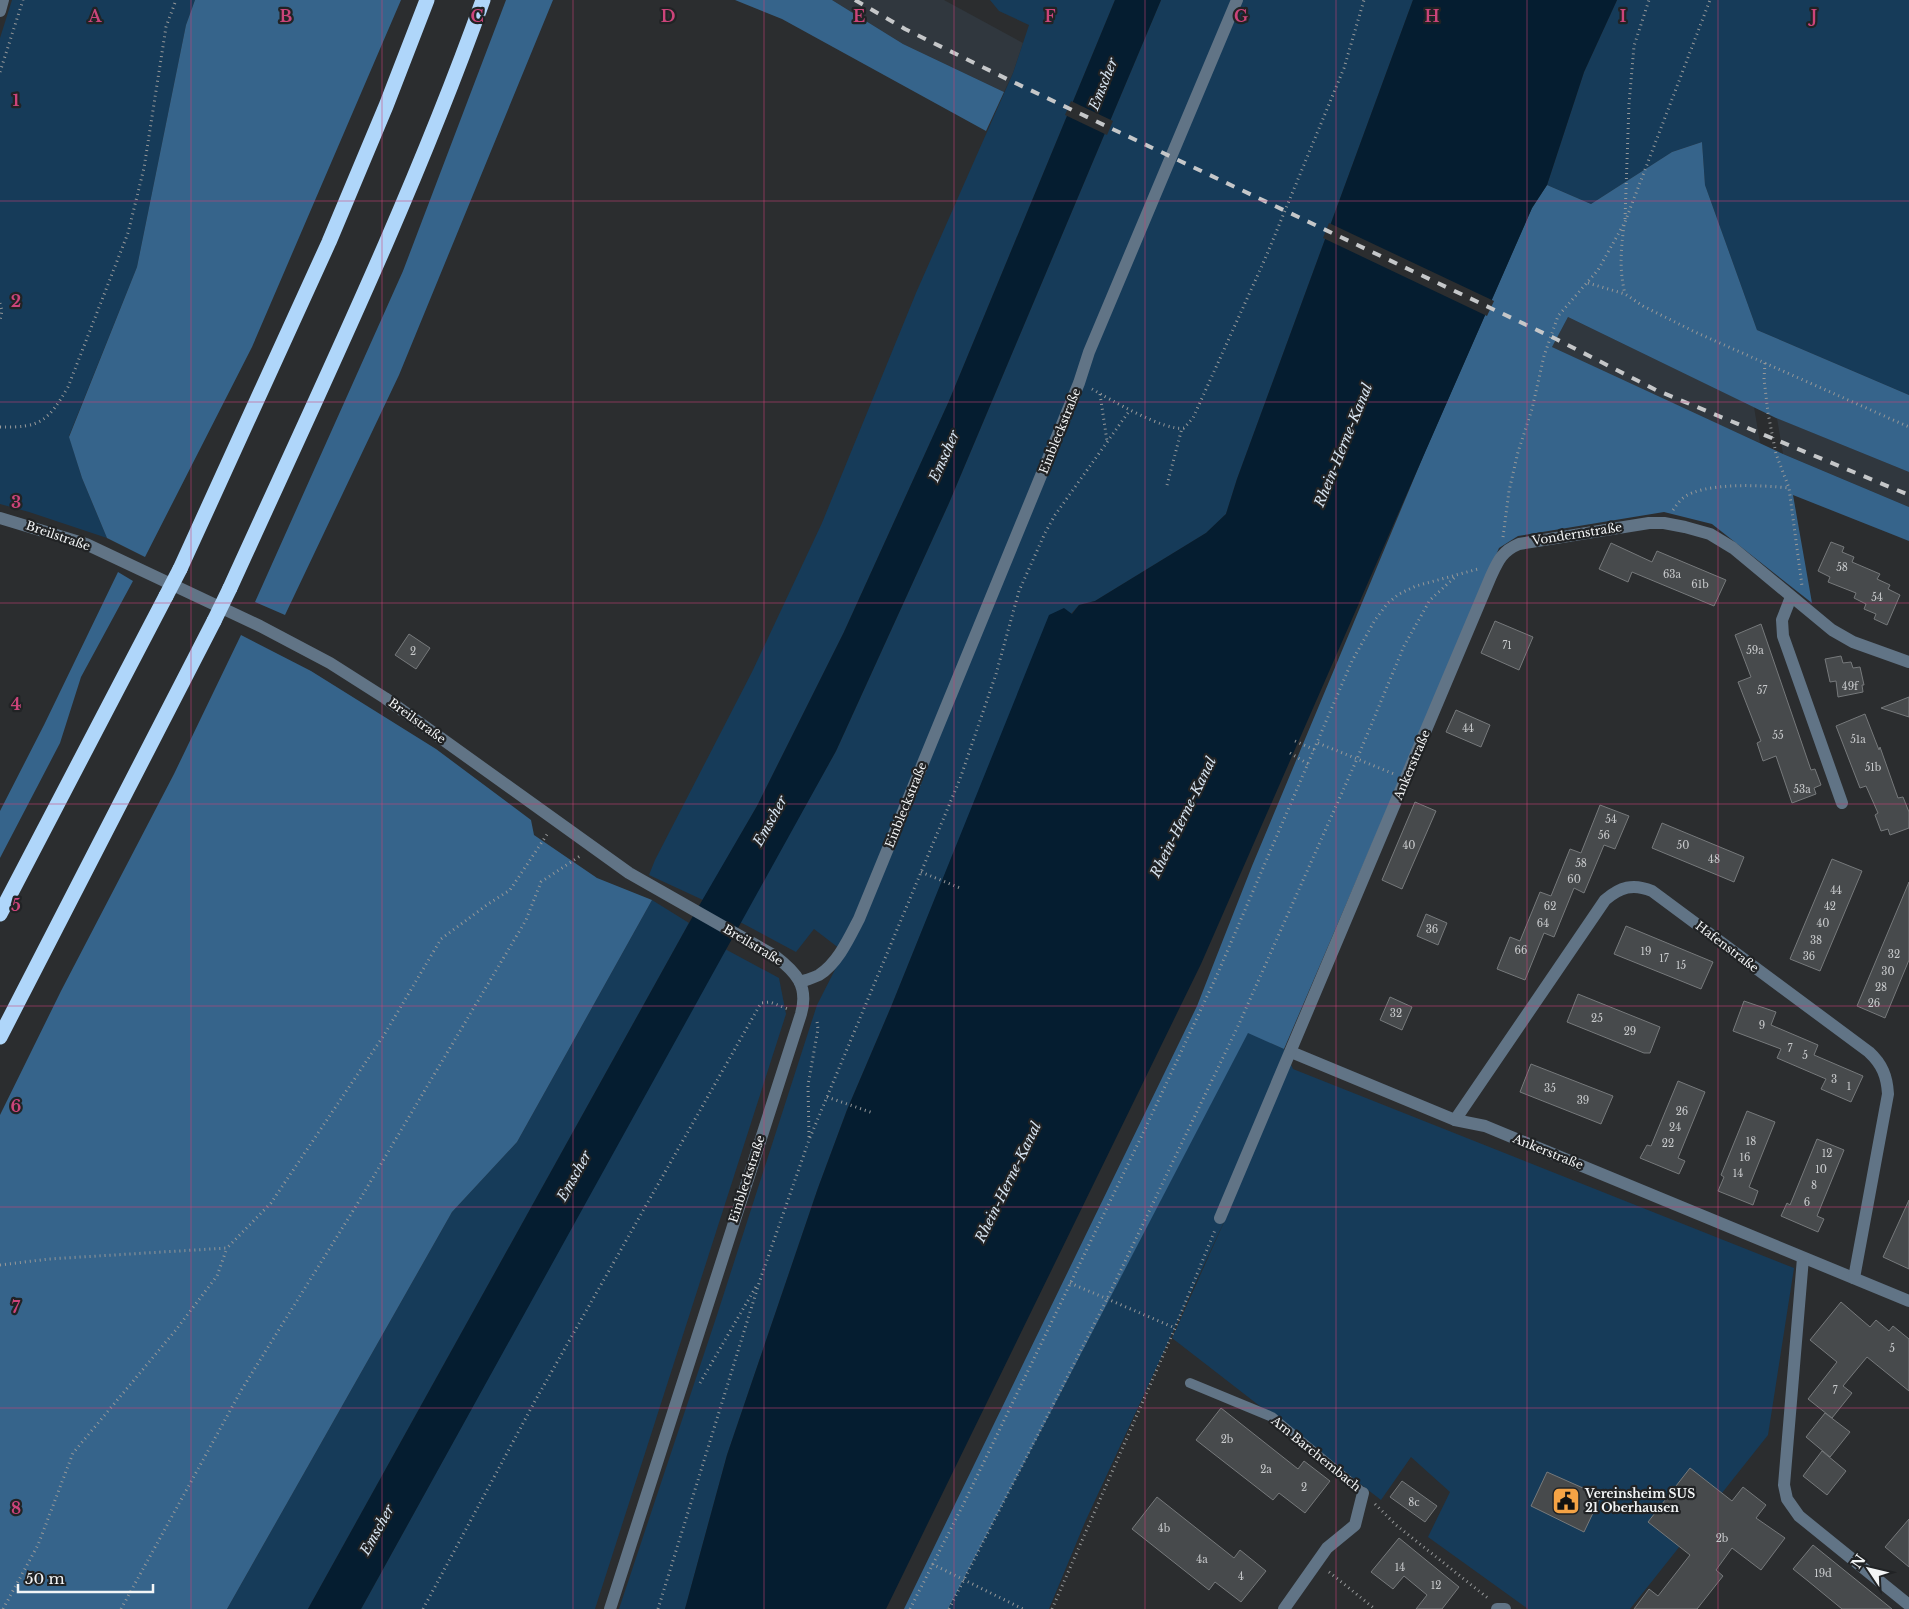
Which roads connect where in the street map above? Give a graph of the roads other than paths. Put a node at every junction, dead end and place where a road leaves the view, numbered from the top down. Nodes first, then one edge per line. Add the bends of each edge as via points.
1 (4, 0) edge
2 (427, 0) edge
3 (483, 0) edge
4 (1238, 0) edge
5 (0, 11) edge
6 (0, 518) edge
7 (1790, 597) junction
8 (1909, 662) edge
9 (1440, 700) joint
10 (1842, 803) dead end
11 (0, 914) edge
12 (800, 982) junction
13 (0, 1038) edge
14 (1291, 1052) junction
15 (1454, 1120) junction
16 (1220, 1218) road end
17 (1803, 1258) junction
18 (1854, 1278) junction
19 (1909, 1301) edge
20 (1190, 1382) dead end
21 (1364, 1493) joint
22 (1909, 1606) edge
23 (610, 1609) edge
24 (1284, 1609) edge
25 (1499, 1609) edge
26 (1505, 1609) edge

1 - 5 street
2 - 11 highway, bridge via 329,242 180,569
3 - 13 highway, bridge via 380,256 230,588
4 - 12 street, Einbleckstraße via 1089,352 859,919 826,968
6 - 12 street, Breilstraße via 86,544 260,626 330,663 385,698 629,872 775,956
7 - 8 street, Vondernstraße via 1852,642
7 - 9 street, Vondernstraße via 1724,542 1698,530 1664,523 1519,544 1501,556
7 - 10 street via 1782,620 1783,636
9 - 14 street, Ankerstraße
12 - 23 street, Einbleckstraße via 804,998 801,1014
14 - 15 street, Ankerstraße
14 - 16 street, Ankerstraße
15 - 17 street, Ankerstraße via 1485,1126
15 - 18 street, Hafenstraße via 1605,900 1630,886 1652,891 1869,1052 1884,1070 1888,1094
17 - 18 street, Ankerstraße
17 - 22 street via 1784,1485 1787,1499 1807,1524
18 - 19 street, Ankerstraße
20 - 21 lane, Am Barchembach via 1272,1417
21 - 24 street, Am Barchembach via 1355,1525 1327,1548
25 - 26 street

